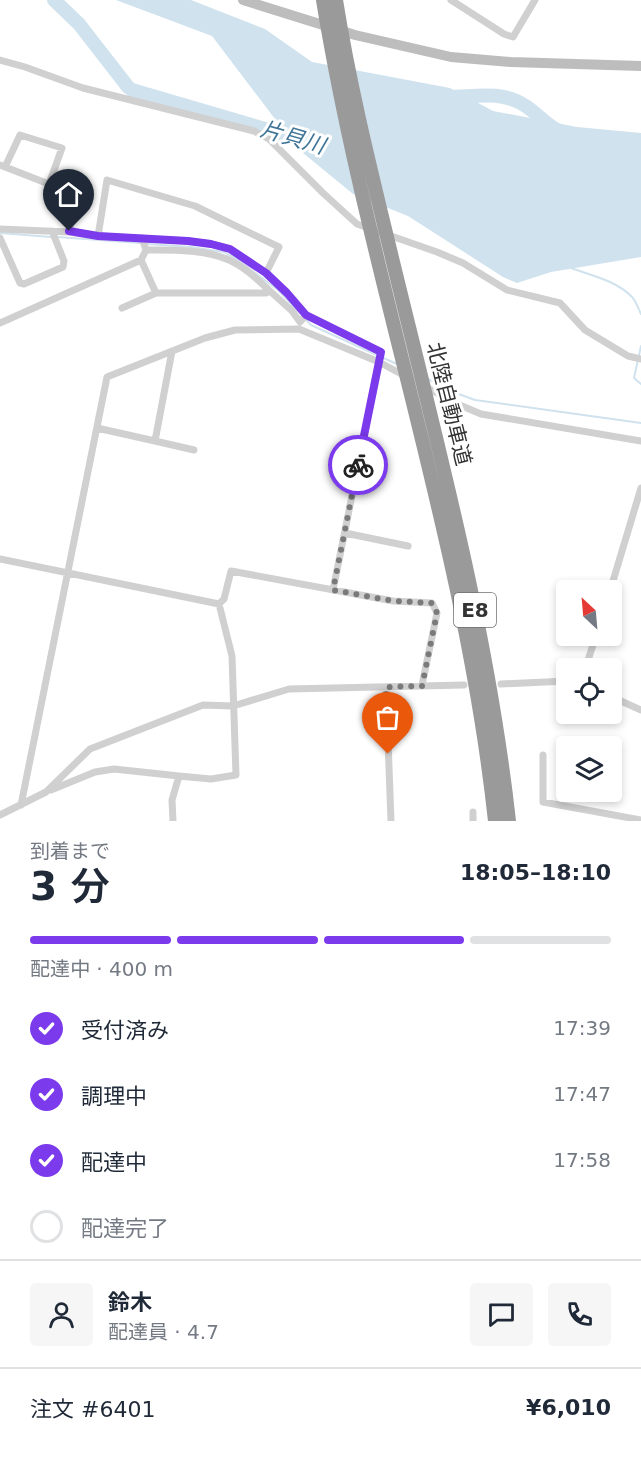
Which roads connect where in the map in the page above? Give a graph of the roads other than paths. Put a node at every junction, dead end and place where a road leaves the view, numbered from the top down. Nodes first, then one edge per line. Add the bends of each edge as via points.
1 (246, 0) edge
2 (451, 0) edge
3 (535, 0) edge
4 (330, 4) edge
5 (0, 60) edge
6 (641, 66) edge
7 (2, 166) edge
8 (49, 184) junction
9 (0, 229) edge
10 (52, 231) junction
11 (69, 231) junction
12 (98, 236) junction
13 (0, 238) edge
14 (142, 238) junction
15 (146, 250) junction
16 (141, 260) junction
17 (266, 273) junction
18 (270, 291) junction
19 (156, 293) junction
20 (395, 299) junction
21 (122, 308) dead end
22 (306, 315) junction
23 (0, 323) edge
24 (300, 326) junction
25 (172, 351) junction
26 (641, 359) edge
27 (379, 362) junction
28 (97, 428) junction
29 (155, 441) junction
30 (641, 441) edge
31 (194, 450) dead end
32 (641, 488) edge
33 (345, 533) junction
34 (408, 546) dead end
35 (0, 559) edge
36 (67, 573) junction
37 (613, 580) edge
38 (333, 590) junction
39 (219, 604) junction
40 (556, 682) edge
41 (501, 684) dead end
42 (464, 685) dead end
43 (422, 686) junction
44 (386, 687) junction
45 (622, 701) edge
46 (232, 706) junction
47 (641, 710) edge
48 (543, 756) dead end
49 (179, 776) junction
50 (46, 792) junction
51 (21, 805) junction
52 (473, 812) dead end
53 (0, 814) edge
54 (641, 820) edge
55 (173, 821) edge
56 (391, 821) edge
57 (473, 821) edge
58 (495, 821) edge
59 (508, 821) edge

1 - 6 main road via 355,35 451,57
2 - 3 street via 513,37
4 - 20 highway, 北陸自動車道 / E8 via 357,109
5 - 26 street via 83,88 254,131 269,138 357,224 454,260 507,290 560,303 585,330 628,356
7 - 8 street
7 - 8 street via 20,135 62,148
8 - 11 street via 77,195
9 - 10 street
10 - 11 street
10 - 13 street via 63,267 24,284 20,283
11 - 12 street
12 - 14 street
12 - 17 street via 107,180 195,206 279,247
14 - 15 street
14 - 17 street via 211,244 236,253
15 - 16 street
15 - 18 street via 208,254 229,260
16 - 19 street
16 - 23 street
17 - 22 street
18 - 19 street
18 - 24 street via 292,311
19 - 21 street
20 - 58 highway, 北陸自動車道 / E8 via 399,344 461,603 484,731
20 - 59 highway, 北陸自動車道 / E8 via 415,355 464,558 497,728
22 - 24 street
22 - 27 street via 381,352
24 - 25 street via 235,330
24 - 27 street
25 - 28 street via 107,377
25 - 29 street
27 - 30 street via 482,414
27 - 33 street
28 - 29 street
28 - 36 street
29 - 31 street
32 - 37 street
33 - 34 street
33 - 38 street
35 - 36 street
36 - 39 street
36 - 51 street
38 - 39 street via 231,571
38 - 43 street via 393,601 432,603 437,613
39 - 46 street via 232,656
40 - 41 street
42 - 43 street
43 - 44 street
44 - 46 street via 289,689
44 - 56 street
45 - 47 street
46 - 49 street via 236,775 211,779
46 - 50 street via 203,705 90,749
48 - 54 street via 543,802
49 - 50 street via 114,769 95,772
49 - 55 street via 172,800
50 - 51 street
51 - 53 street
52 - 57 street

